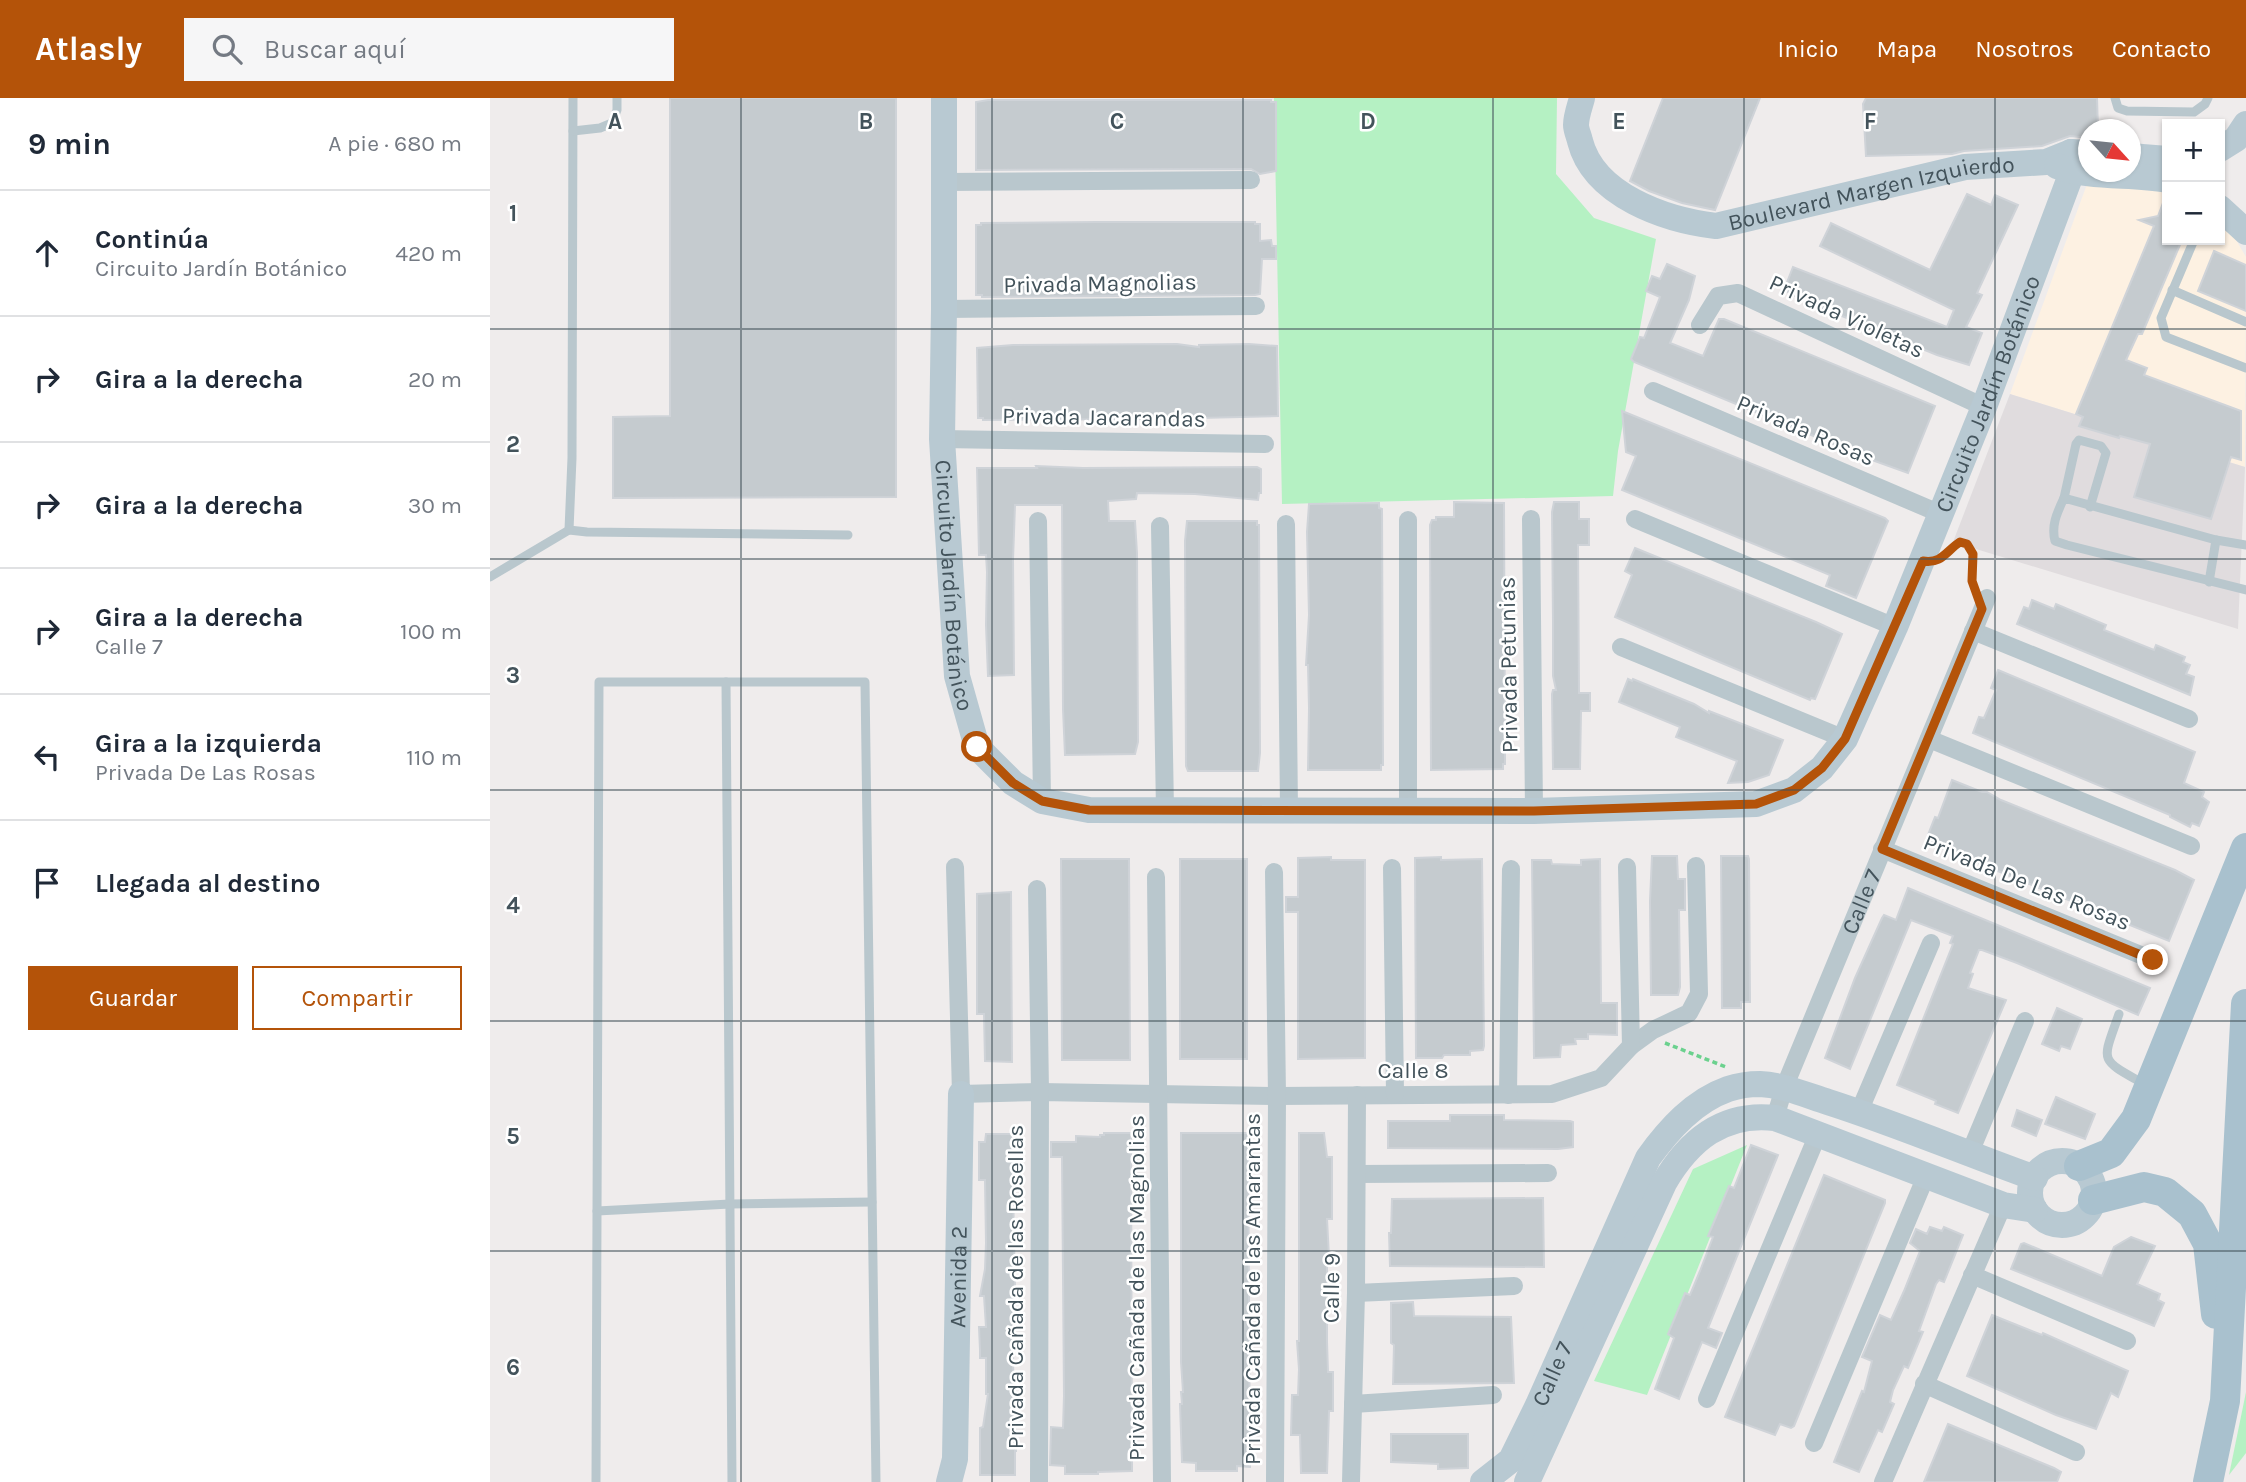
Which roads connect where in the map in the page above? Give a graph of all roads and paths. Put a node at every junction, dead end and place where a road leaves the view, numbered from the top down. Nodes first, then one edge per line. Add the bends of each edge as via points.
1 (573, 98) edge
2 (617, 98) edge
3 (944, 98) edge
4 (1582, 98) edge
5 (2115, 98) edge
6 (2155, 98) edge
7 (2208, 98) edge
8 (2155, 111) junction
9 (2246, 124) edge
10 (573, 131) junction
11 (2225, 146) edge
12 (2141, 157) edge
13 (2077, 159) edge
14 (2162, 159) edge
15 (2162, 179) edge
16 (1251, 180) dead end
17 (945, 182) junction
18 (2225, 211) edge
19 (2246, 232) edge
20 (2192, 245) edge
21 (2172, 290) junction
22 (1256, 306) dead end
23 (944, 309) junction
24 (2246, 322) edge
25 (1700, 325) dead end
26 (2246, 368) edge
27 (1653, 391) dead end
28 (1984, 407) junction
29 (942, 439) junction
30 (1265, 444) dead end
31 (2064, 498) junction
32 (2090, 507) junction
33 (1941, 514) junction
34 (1531, 519) dead end
35 (1635, 519) dead end
36 (1408, 520) dead end
37 (1038, 521) dead end
38 (1286, 524) dead end
39 (1160, 526) dead end
40 (569, 530) junction
41 (848, 535) dead end
42 (2217, 540) junction
43 (2246, 545) edge
44 (1923, 561) junction
45 (490, 577) edge
46 (2209, 582) junction
47 (2246, 590) edge
48 (1984, 603) joint
49 (1895, 627) junction
50 (1973, 631) junction
51 (1621, 647) dead end
52 (726, 682) junction
53 (2189, 719) dead end
54 (1845, 739) junction
55 (1929, 739) junction
56 (1042, 801) junction
57 (1408, 809) junction
58 (1166, 810) junction
59 (1289, 811) junction
60 (1534, 811) junction
61 (2191, 846) dead end
62 (2246, 848) edge
63 (1882, 849) junction
64 (1696, 866) dead end
65 (955, 867) dead end
66 (1627, 867) dead end
67 (1392, 868) dead end
68 (1511, 869) dead end
69 (1274, 872) dead end
70 (1156, 877) dead end
71 (1037, 889) dead end
72 (1931, 943) dead end
73 (2153, 960) dead end
74 (2246, 1004) edge
75 (2119, 1014) dead end
76 (2025, 1021) dead end
77 (1653, 1030) junction
78 (1631, 1045) junction
79 (1772, 1086) junction
80 (2149, 1087) junction
81 (1040, 1092) junction
82 (1159, 1093) junction
83 (961, 1094) junction
84 (1395, 1094) junction
85 (1357, 1095) junction
86 (1508, 1095) junction
87 (1277, 1096) junction
88 (1859, 1112) junction
89 (1775, 1118) junction
90 (1818, 1134) junction
91 (1969, 1155) junction
92 (2079, 1166) junction
93 (1357, 1174) junction
94 (1548, 1174) dead end
95 (1926, 1176) junction
96 (2035, 1178) junction
97 (2093, 1200) junction
98 (872, 1202) junction
99 (730, 1204) junction
100 (2003, 1205) junction
101 (2035, 1210) junction
102 (597, 1211) junction
103 (2241, 1217) edge
104 (1972, 1275) junction
105 (1514, 1286) dead end
106 (1356, 1293) junction
107 (2127, 1341) dead end
108 (1924, 1384) junction
109 (1493, 1395) dead end
110 (1706, 1399) dead end
111 (2225, 1401) junction
112 (1353, 1404) junction
113 (1814, 1443) dead end
114 (2076, 1452) dead end
115 (955, 1474) edge
116 (1501, 1477) edge
117 (596, 1482) edge
118 (732, 1482) edge
119 (876, 1482) edge
120 (1039, 1482) edge
121 (1162, 1482) edge
122 (1275, 1482) edge
123 (1351, 1482) edge
124 (1527, 1482) edge
125 (1883, 1482) edge
126 (2208, 1482) edge

1 - 10 lane
2 - 10 lane via 612,123
3 - 17 street, Circuito Jardín Botánico
4 - 13 street, Boulevard Margen Izquierdo via 1576,125 1583,152 1595,172 1651,210 1716,226 1965,167
5 - 8 lane via 2118,108 2127,111
6 - 8 lane
7 - 8 lane via 2194,112
9 - 11 street
10 - 40 lane
12 - 14 street
13 - 15 street, Boulevard Margen Izquierdo
13 - 28 street, Circuito Jardín Botánico
16 - 17 street
17 - 23 street, Circuito Jardín Botánico
18 - 19 street
20 - 21 lane
21 - 24 lane
21 - 26 lane via 2161,318 2166,337
22 - 23 street, Privada Magnolias
23 - 29 street, Circuito Jardín Botánico
25 - 28 street, Privada Violetas via 1718,296 1738,293
27 - 33 street, Privada Rosas
28 - 33 street, Circuito Jardín Botánico
29 - 30 street, Privada Jacarandas
29 - 56 street, Circuito Jardín Botánico via 957,676 977,747 1013,783
31 - 32 lane
31 - 32 lane via 2076,443 2101,446 2106,453
31 - 46 lane via 2052,531 2055,541
32 - 42 lane
33 - 44 street, Circuito Jardín Botánico
34 - 60 street, Privada Petunias
35 - 49 street
36 - 57 street
37 - 56 street
38 - 59 street
39 - 58 street
40 - 41 lane
40 - 45 lane
42 - 43 lane
42 - 46 lane
44 - 48 path via 1940,560 1960,542 1967,544 1973,554 1972,581
44 - 49 street, Circuito Jardín Botánico
46 - 47 lane
48 - 50 street, Calle 7
49 - 54 street, Circuito Jardín Botánico
50 - 53 street
50 - 55 street, Calle 7
51 - 54 street
52 - 98 lane via 865,681
52 - 99 lane
52 - 102 lane via 599,682
54 - 60 street, Circuito Jardín Botánico via 1822,768 1794,790 1756,804
55 - 61 street
55 - 63 street, Calle 7
56 - 58 street, Circuito Jardín Botánico via 1089,810
57 - 59 street, Circuito Jardín Botánico
57 - 60 street, Circuito Jardín Botánico
58 - 59 street, Circuito Jardín Botánico
62 - 80 main road
63 - 73 street, Privada De Las Rosas
63 - 79 street, Calle 7
64 - 77 street, Calle 8 via 1699,994 1689,1013
65 - 83 street
66 - 78 street
67 - 84 street
68 - 86 street
69 - 87 street, Privada Cañada de las Amarantas
70 - 82 street, Privada Cañada de las Magnolias
71 - 81 street, Privada Cañada de las Rosellas
72 - 88 street
74 - 103 main road
75 - 80 lane via 2107,1058
76 - 91 street
77 - 78 street, Calle 8
77 - 79 path via 1665,1044
78 - 86 street, Calle 8 via 1607,1073 1592,1082 1552,1094
79 - 88 street
79 - 89 street, Calle 7
79 - 116 street, Calle 7 via 1730,1088 1688,1112 1648,1158
80 - 92 main road via 2136,1119 2111,1153
81 - 82 street, Calle 8
81 - 83 street, Calle 8
81 - 120 street, Privada Cañada de las Rosellas
82 - 87 street, Calle 8
82 - 121 street, Privada Cañada de las Magnolias
83 - 115 street, Avenida 2
84 - 85 street, Calle 8
84 - 86 street, Calle 8
85 - 87 street, Calle 8
85 - 93 street, Calle 9
87 - 122 street, Privada Cañada de las Amarantas
88 - 91 street
89 - 90 street
89 - 124 street, Calle 7 via 1756,1116 1716,1127 1677,1160
90 - 95 street
90 - 110 street
91 - 96 street
92 - 96 street via 2057,1162
92 - 97 street via 2091,1179
93 - 94 street
93 - 106 street, Calle 9
95 - 100 street
95 - 113 street
96 - 101 street via 2030,1194
97 - 101 street via 2081,1219 2066,1225 2055,1225
97 - 111 main road via 2144,1187 2165,1192 2192,1214 2208,1244
98 - 99 lane
98 - 119 lane
99 - 102 lane
99 - 118 lane
100 - 101 street
100 - 104 street
102 - 117 lane
103 - 111 main road
104 - 107 street
104 - 108 street
105 - 106 street
106 - 112 street, Calle 9
108 - 114 street
108 - 125 street
109 - 112 street
111 - 126 main road
112 - 123 street, Calle 9

